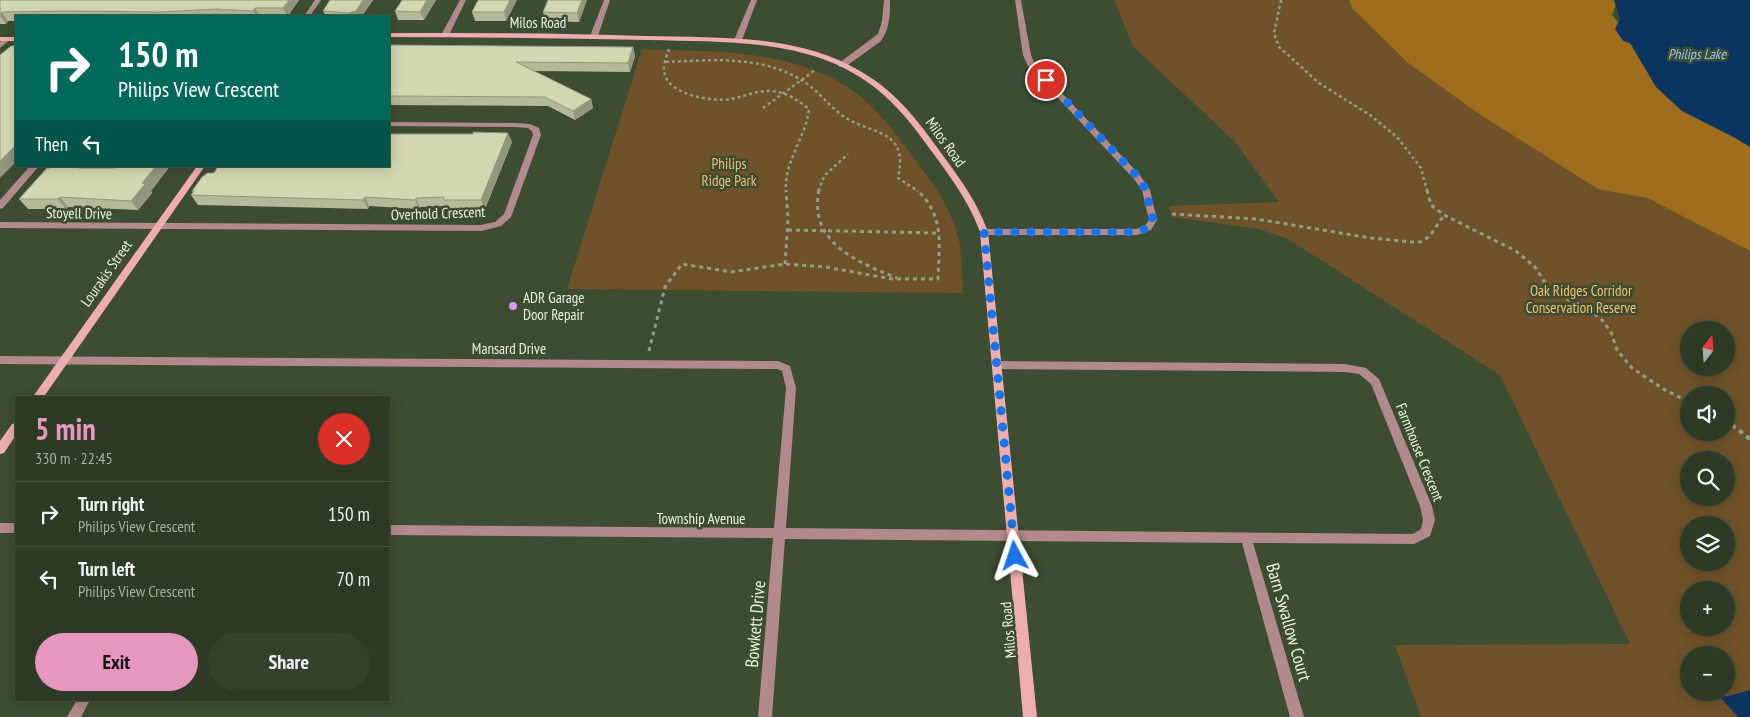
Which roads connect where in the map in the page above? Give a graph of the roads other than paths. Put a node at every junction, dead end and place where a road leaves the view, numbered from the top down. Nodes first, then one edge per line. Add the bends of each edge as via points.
1 (318, 0) edge
2 (463, 0) edge
3 (607, 0) edge
4 (754, 0) edge
5 (887, 0) edge
6 (1018, 0) edge
7 (308, 15) edge
8 (390, 35) edge
9 (445, 35) junction
10 (594, 36) junction
11 (4, 39) edge
12 (738, 40) junction
13 (0, 46) edge
14 (842, 65) junction
15 (390, 124) edge
16 (34, 167) edge
17 (200, 167) edge
18 (0, 206) edge
19 (0, 225) edge
20 (157, 227) junction
21 (984, 232) junction
22 (0, 360) edge
23 (64, 360) junction
24 (997, 365) junction
25 (38, 396) edge
26 (15, 428) edge
27 (0, 450) edge
28 (0, 528) edge
29 (15, 528) edge
30 (390, 530) edge
31 (780, 534) junction
32 (1013, 535) junction
33 (1246, 537) junction
34 (83, 701) edge
35 (74, 717) edge
36 (766, 717) edge
37 (1030, 717) edge
38 (1297, 717) edge

1 - 7 street
2 - 9 street
3 - 10 street
4 - 12 street
5 - 14 street via 886,27 878,39
6 - 21 street via 1027,55 1032,66 1138,177 1146,190 1153,220 1148,228 1137,232
8 - 9 street, Milos Road
9 - 10 street, Milos Road
10 - 12 street, Milos Road
11 - 13 street
12 - 14 street, Milos Road via 798,51
14 - 21 street, Milos Road via 874,83 906,111 958,181 980,218
15 - 20 street, Overhold Crescent via 515,125 530,126 536,130 537,135 508,215 498,224 481,228
16 - 18 street
17 - 20 street, Lourakis Street
19 - 20 street, Stoyell Drive
20 - 23 street, Lourakis Street
21 - 24 street, Milos Road
22 - 23 street, Mansard Drive
23 - 25 street, Lourakis Street
23 - 31 street, Mansard Drive via 778,365 786,369 791,388
24 - 32 street, Milos Road
24 - 33 street, Farmhouse Crescent via 1345,368 1362,371 1376,382 1426,506 1429,520 1426,532 1414,539
26 - 27 street
28 - 29 street
30 - 31 street, Township Avenue
31 - 32 street, Township Avenue
31 - 36 street, Bowkett Drive
32 - 33 street, Farmhouse Crescent
32 - 37 street, Milos Road
33 - 38 street, Barn Swallow Court
34 - 35 street

